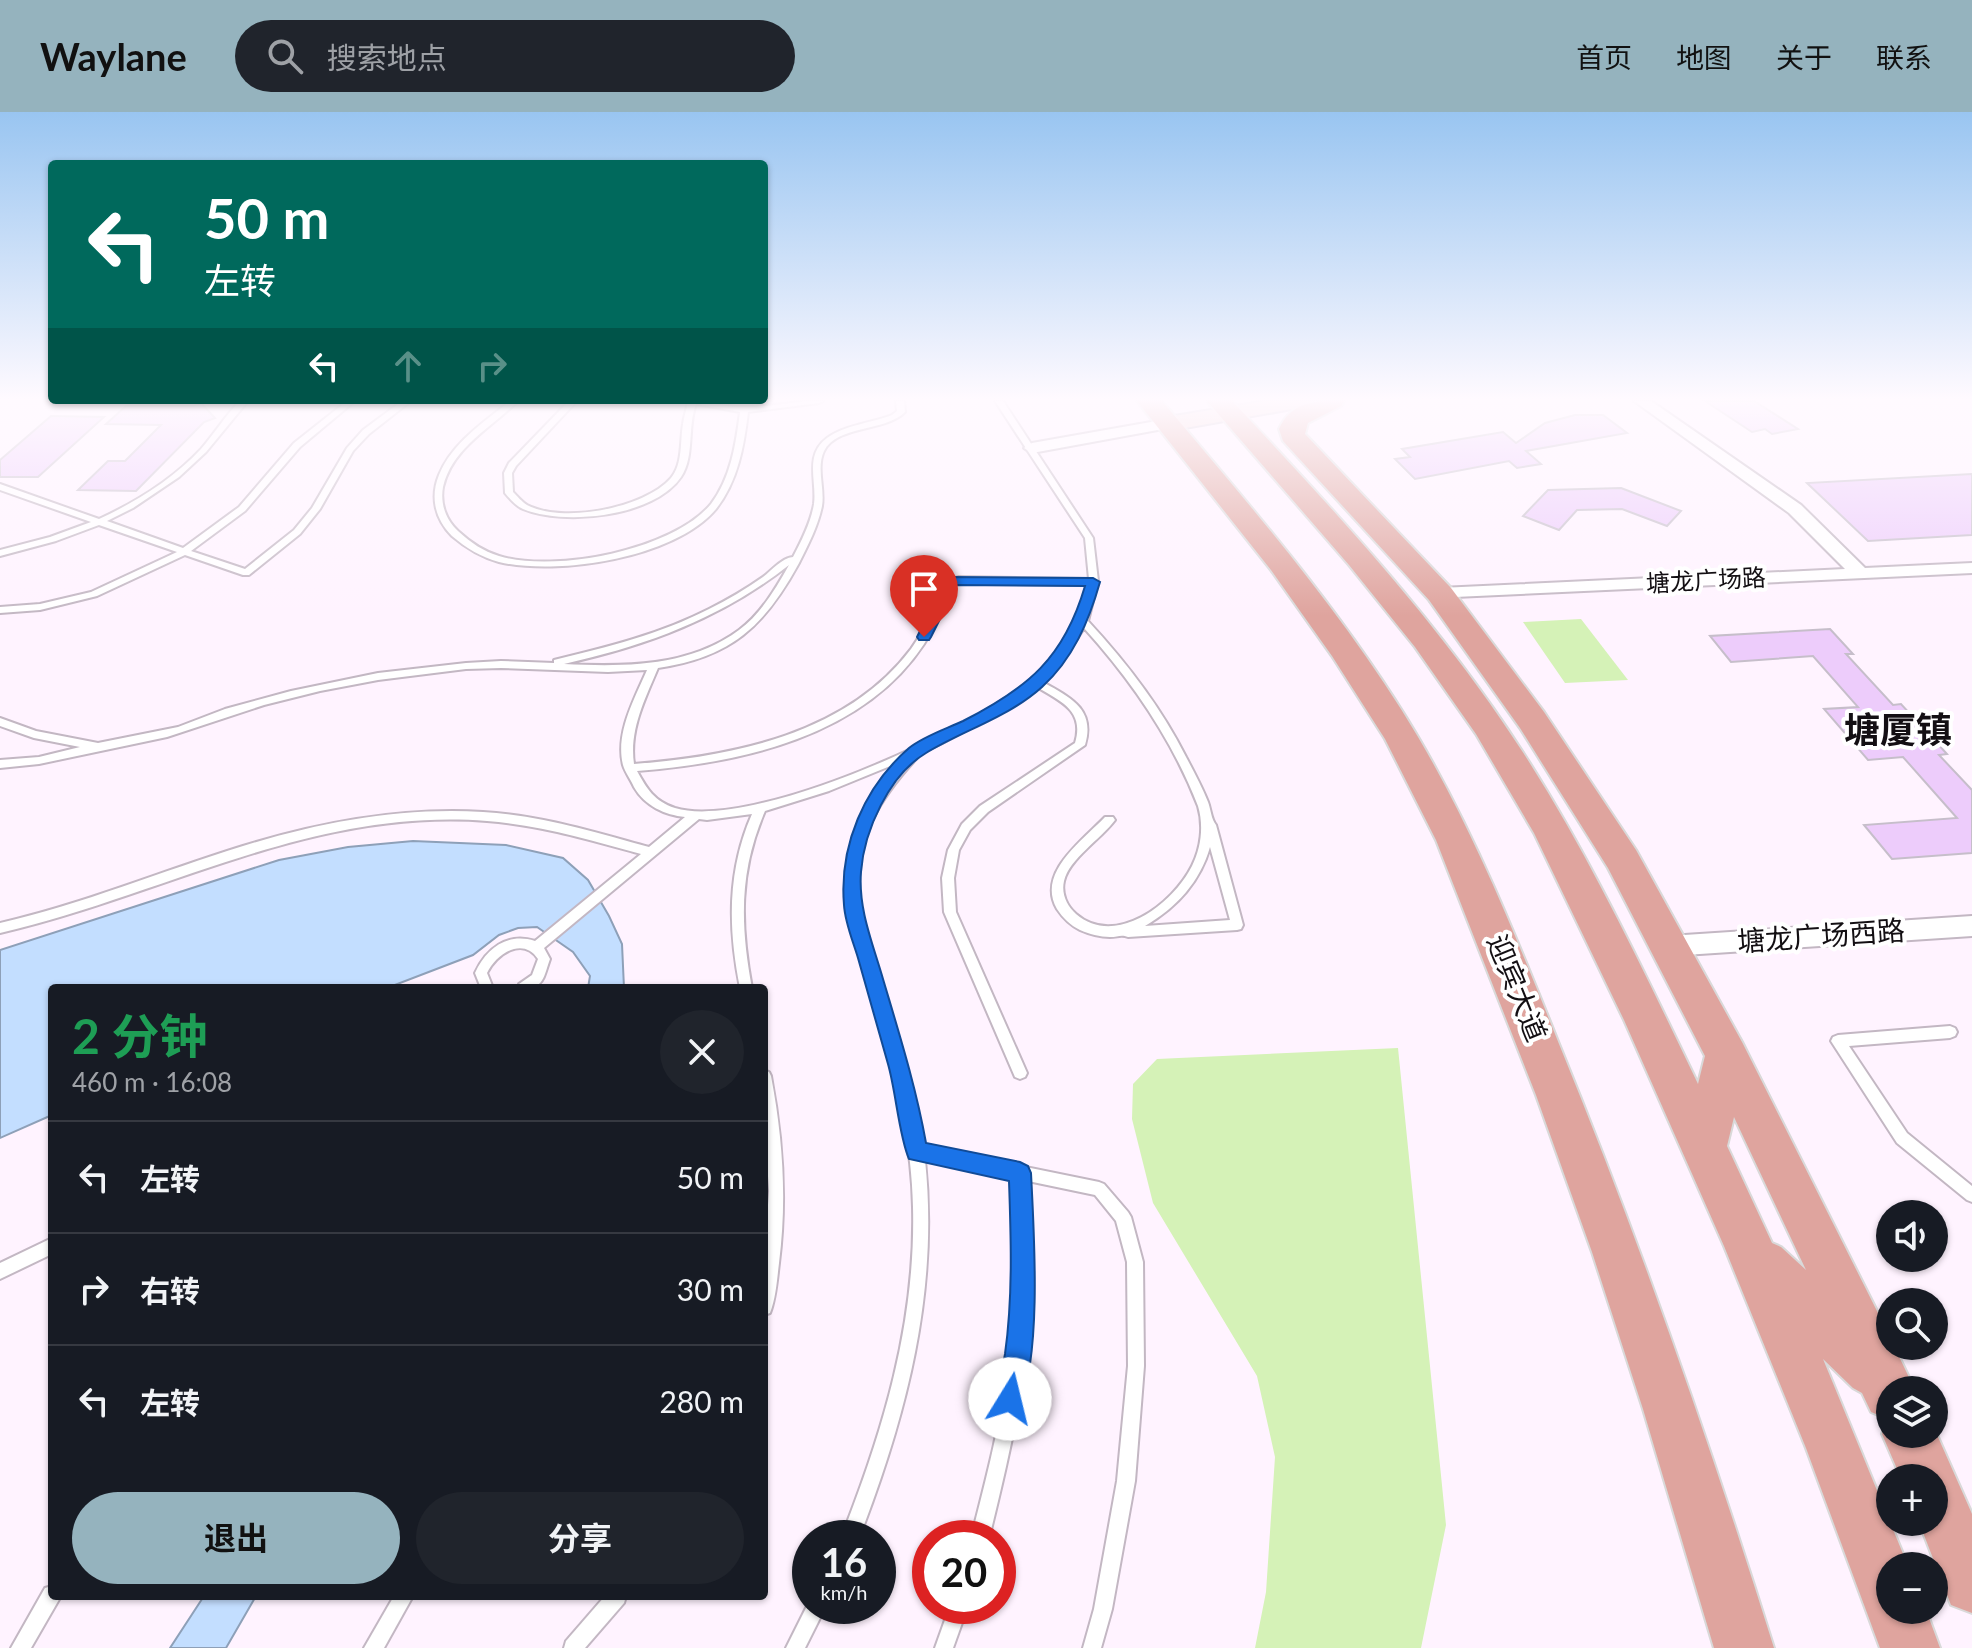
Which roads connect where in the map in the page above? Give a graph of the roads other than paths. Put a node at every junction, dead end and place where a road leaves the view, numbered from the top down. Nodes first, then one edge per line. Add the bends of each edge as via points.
1 (179, 473) edge
2 (273, 473) edge
3 (337, 473) edge
4 (446, 473) edge
5 (510, 473) edge
6 (678, 473) edge
7 (731, 473) edge
8 (818, 473) edge
9 (1048, 473) edge
10 (1209, 473) edge
11 (1284, 473) edge
12 (1291, 473) edge
13 (1327, 473) edge
14 (1743, 473) edge
15 (1291, 480) junction
16 (3, 491) edge
17 (98, 521) junction
18 (184, 552) junction
19 (0, 553) edge
20 (797, 554) junction
21 (1371, 570) junction
22 (1969, 571) edge
23 (1861, 574) junction
24 (1093, 582) junction
25 (1439, 594) junction
26 (0, 610) edge
27 (1082, 620) junction
28 (545, 665) junction
29 (653, 668) junction
30 (1037, 683) junction
31 (0, 722) edge
32 (98, 747) junction
33 (917, 750) junction
34 (0, 764) edge
35 (629, 768) junction
36 (1534, 800) junction
37 (760, 809) junction
38 (1206, 812) junction
39 (696, 815) junction
40 (1109, 820) dead end
41 (650, 852) junction
42 (1623, 860) junction
43 (1972, 926) edge
44 (0, 928) edge
45 (1116, 932) junction
46 (541, 943) junction
47 (1669, 946) junction
48 (484, 984) edge
49 (528, 984) edge
50 (745, 984) edge
51 (1950, 1032) dead end
52 (1727, 1055) junction
53 (1020, 1073) dead end
54 (768, 1095) edge
55 (1704, 1148) junction
56 (917, 1152) junction
57 (1020, 1173) junction
58 (1972, 1195) edge
59 (48, 1248) edge
60 (1751, 1252) junction
61 (0, 1271) edge
62 (768, 1281) edge
63 (1881, 1376) edge
64 (1876, 1378) edge
65 (857, 1520) edge
66 (985, 1520) edge
67 (1948, 1524) edge
68 (1876, 1557) edge
69 (1972, 1584) edge
70 (49, 1600) edge
71 (402, 1600) edge
72 (614, 1600) edge
73 (808, 1624) edge
74 (953, 1624) edge
75 (1901, 1624) edge
76 (20, 1648) edge
77 (373, 1648) edge
78 (573, 1648) edge
79 (795, 1648) edge
80 (944, 1648) edge
81 (1092, 1648) edge
82 (1744, 1648) edge
83 (1910, 1648) edge

1 - 17 lane
2 - 18 lane via 242,509
3 - 18 lane via 297,532 246,573
4 - 7 lane via 438,504 452,533 467,546 491,556 553,564 633,551 682,531 705,516
5 - 6 lane via 512,496 533,509 584,516 622,510 655,496
8 - 20 lane via 817,510
9 - 24 lane via 1089,538 1095,558
10 - 82 main road, 迎宾大道 via 1340,640 1448,823 1552,1076 1626,1277
11 - 15 main road
12 - 15 main road
13 - 25 main road
14 - 23 street via 1795,509
15 - 21 main road
16 - 17 lane
17 - 18 lane
17 - 19 lane via 57,539
18 - 26 lane via 94,594
20 - 28 lane via 745,593 677,627
20 - 29 lane via 761,616 745,631 700,656
21 - 25 main road
21 - 36 main road via 1428,640
22 - 23 street, 塘龙广场路
23 - 25 street, 塘龙广场路
24 - 27 lane
24 - 35 lane via 945,584 924,637 908,659 887,681 829,720 793,737 727,756
25 - 42 main road via 1532,720
27 - 30 lane
27 - 38 lane via 1151,705
28 - 29 lane via 615,671
28 - 32 lane via 467,666 352,681
29 - 35 lane via 632,723
30 - 33 lane via 1000,709
30 - 53 lane via 1073,705 1083,718 1086,731 1080,745 980,810 954,846 947,879 950,912
31 - 32 lane
32 - 34 lane via 48,761
33 - 37 lane via 804,798
33 - 56 lane via 873,805 852,872 853,909 908,1097
35 - 39 lane via 655,802
36 - 42 main road
36 - 55 main road via 1599,923
37 - 39 lane
37 - 50 lane via 738,874 735,927
38 - 45 lane via 1207,836 1189,882 1170,903
38 - 45 lane via 1237,925
39 - 41 lane
40 - 45 lane via 1066,866 1057,895 1077,923
41 - 44 lane via 515,819 401,817 277,840 91,904
41 - 46 lane
42 - 47 main road
43 - 47 street, 塘龙广场西路
46 - 48 lane via 522,942 494,952 482,968
46 - 49 lane via 543,970
47 - 52 main road
51 - 58 lane via 1838,1041 1902,1138
52 - 55 main road
52 - 63 main road
54 - 62 lane via 779,1171
55 - 60 main road
56 - 57 lane
56 - 65 lane via 920,1270 912,1337 895,1409
57 - 66 lane via 1018,1349 1003,1448
57 - 81 lane via 1099,1189 1123,1217 1135,1262 1136,1366 1126,1481
59 - 61 lane
60 - 64 main road
60 - 68 main road
67 - 69 main road
70 - 76 lane
71 - 77 lane
72 - 78 lane
73 - 79 lane
74 - 80 lane
75 - 83 main road

